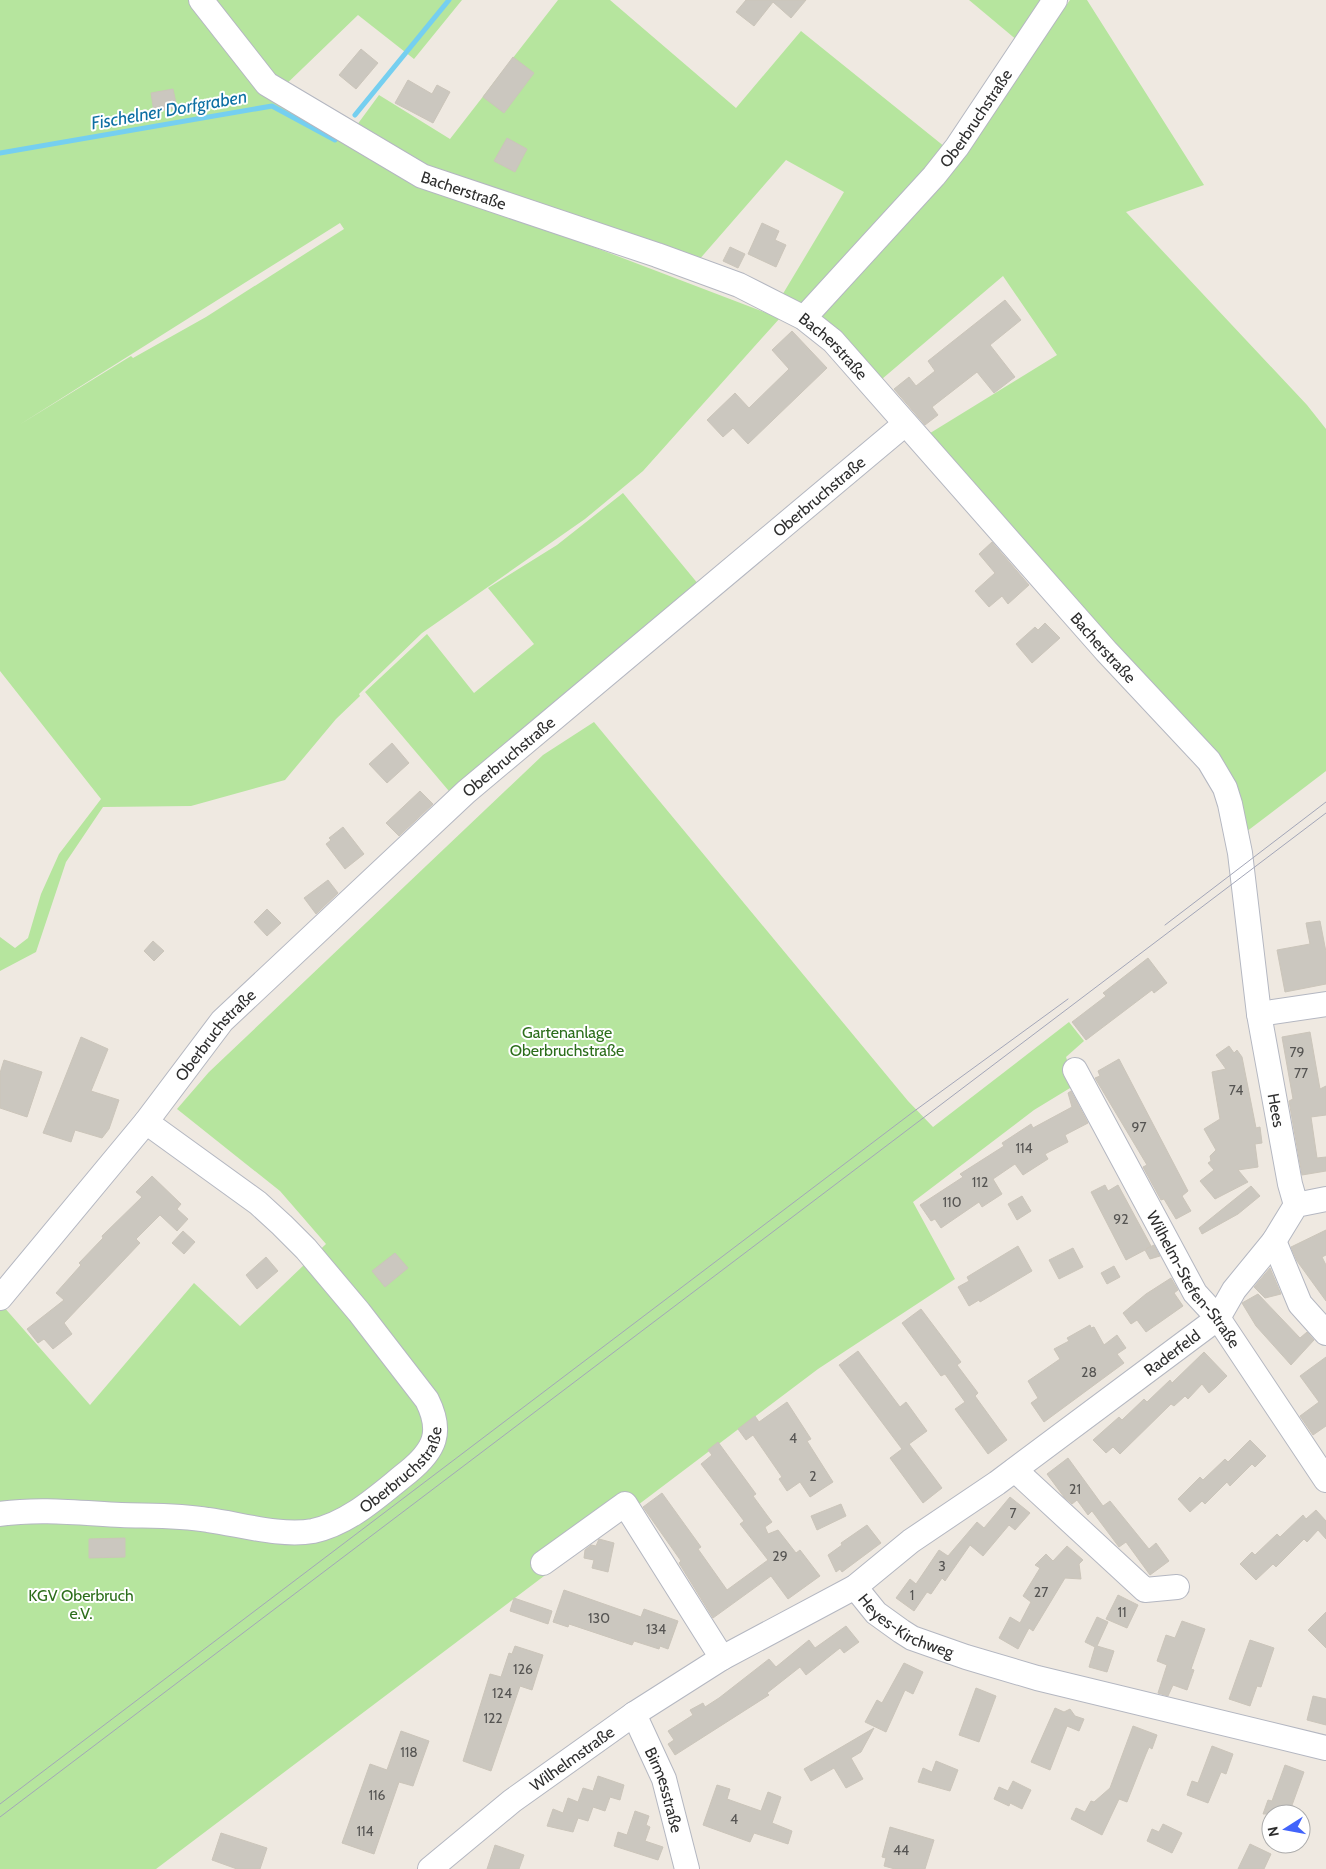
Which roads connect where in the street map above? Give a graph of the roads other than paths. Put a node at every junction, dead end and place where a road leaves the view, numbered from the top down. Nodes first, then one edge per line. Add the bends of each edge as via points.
1 (201, 0) edge
2 (1055, 0) edge
3 (804, 318) junction
4 (905, 424) junction
5 (1248, 930) joint
6 (1326, 1004) edge
7 (1259, 1014) junction
8 (1075, 1070) dead end
9 (146, 1122) junction
10 (1326, 1199) edge
11 (1296, 1205) junction
12 (1274, 1241) junction
13 (0, 1298) edge
14 (1218, 1318) junction
15 (1326, 1333) edge
16 (1015, 1470) junction
17 (1326, 1480) edge
18 (0, 1514) edge
19 (543, 1563) dead end
20 (856, 1587) junction
21 (1177, 1587) dead end
22 (722, 1658) junction
23 (634, 1714) junction
24 (1326, 1748) edge
25 (430, 1869) edge
26 (687, 1869) edge

1 - 3 street, Bacherstraße via 267,84 422,176 739,285
2 - 3 street, Oberbruchstraße via 951,155
3 - 4 street, Bacherstraße via 833,341
4 - 5 street, Bacherstraße via 1106,651 1209,761 1225,788 1230,804 1240,853
4 - 9 street, Oberbruchstraße via 466,792 222,1021
5 - 7 street, Hees
6 - 7 street
7 - 11 street, Hees
8 - 14 street, Wilhelm-Stefen-Straße via 1195,1293
9 - 13 street, Oberbruchstraße
9 - 18 street, Oberbruchstraße via 258,1203 306,1250 427,1400 436,1417 436,1433 429,1449 414,1467 372,1500 334,1525 311,1531 255,1528 206,1519 16,1511
10 - 11 street
11 - 12 street, Raderfeld
12 - 14 street, Raderfeld via 1234,1290
12 - 15 street via 1300,1304
14 - 16 street, Raderfeld
14 - 17 street, Wilhelm-Stefen-Straße
16 - 20 street, Raderfeld via 911,1541
16 - 21 street via 1145,1590
19 - 22 street via 625,1504
20 - 22 street, Heyes-Kirchweg
20 - 24 street, Heyes-Kirchweg via 876,1613 912,1638 966,1657 1037,1678
22 - 23 street, Wilhelmstraße
23 - 25 street, Wilhelmstraße via 512,1801
23 - 26 street, Birmesstraße via 664,1779

